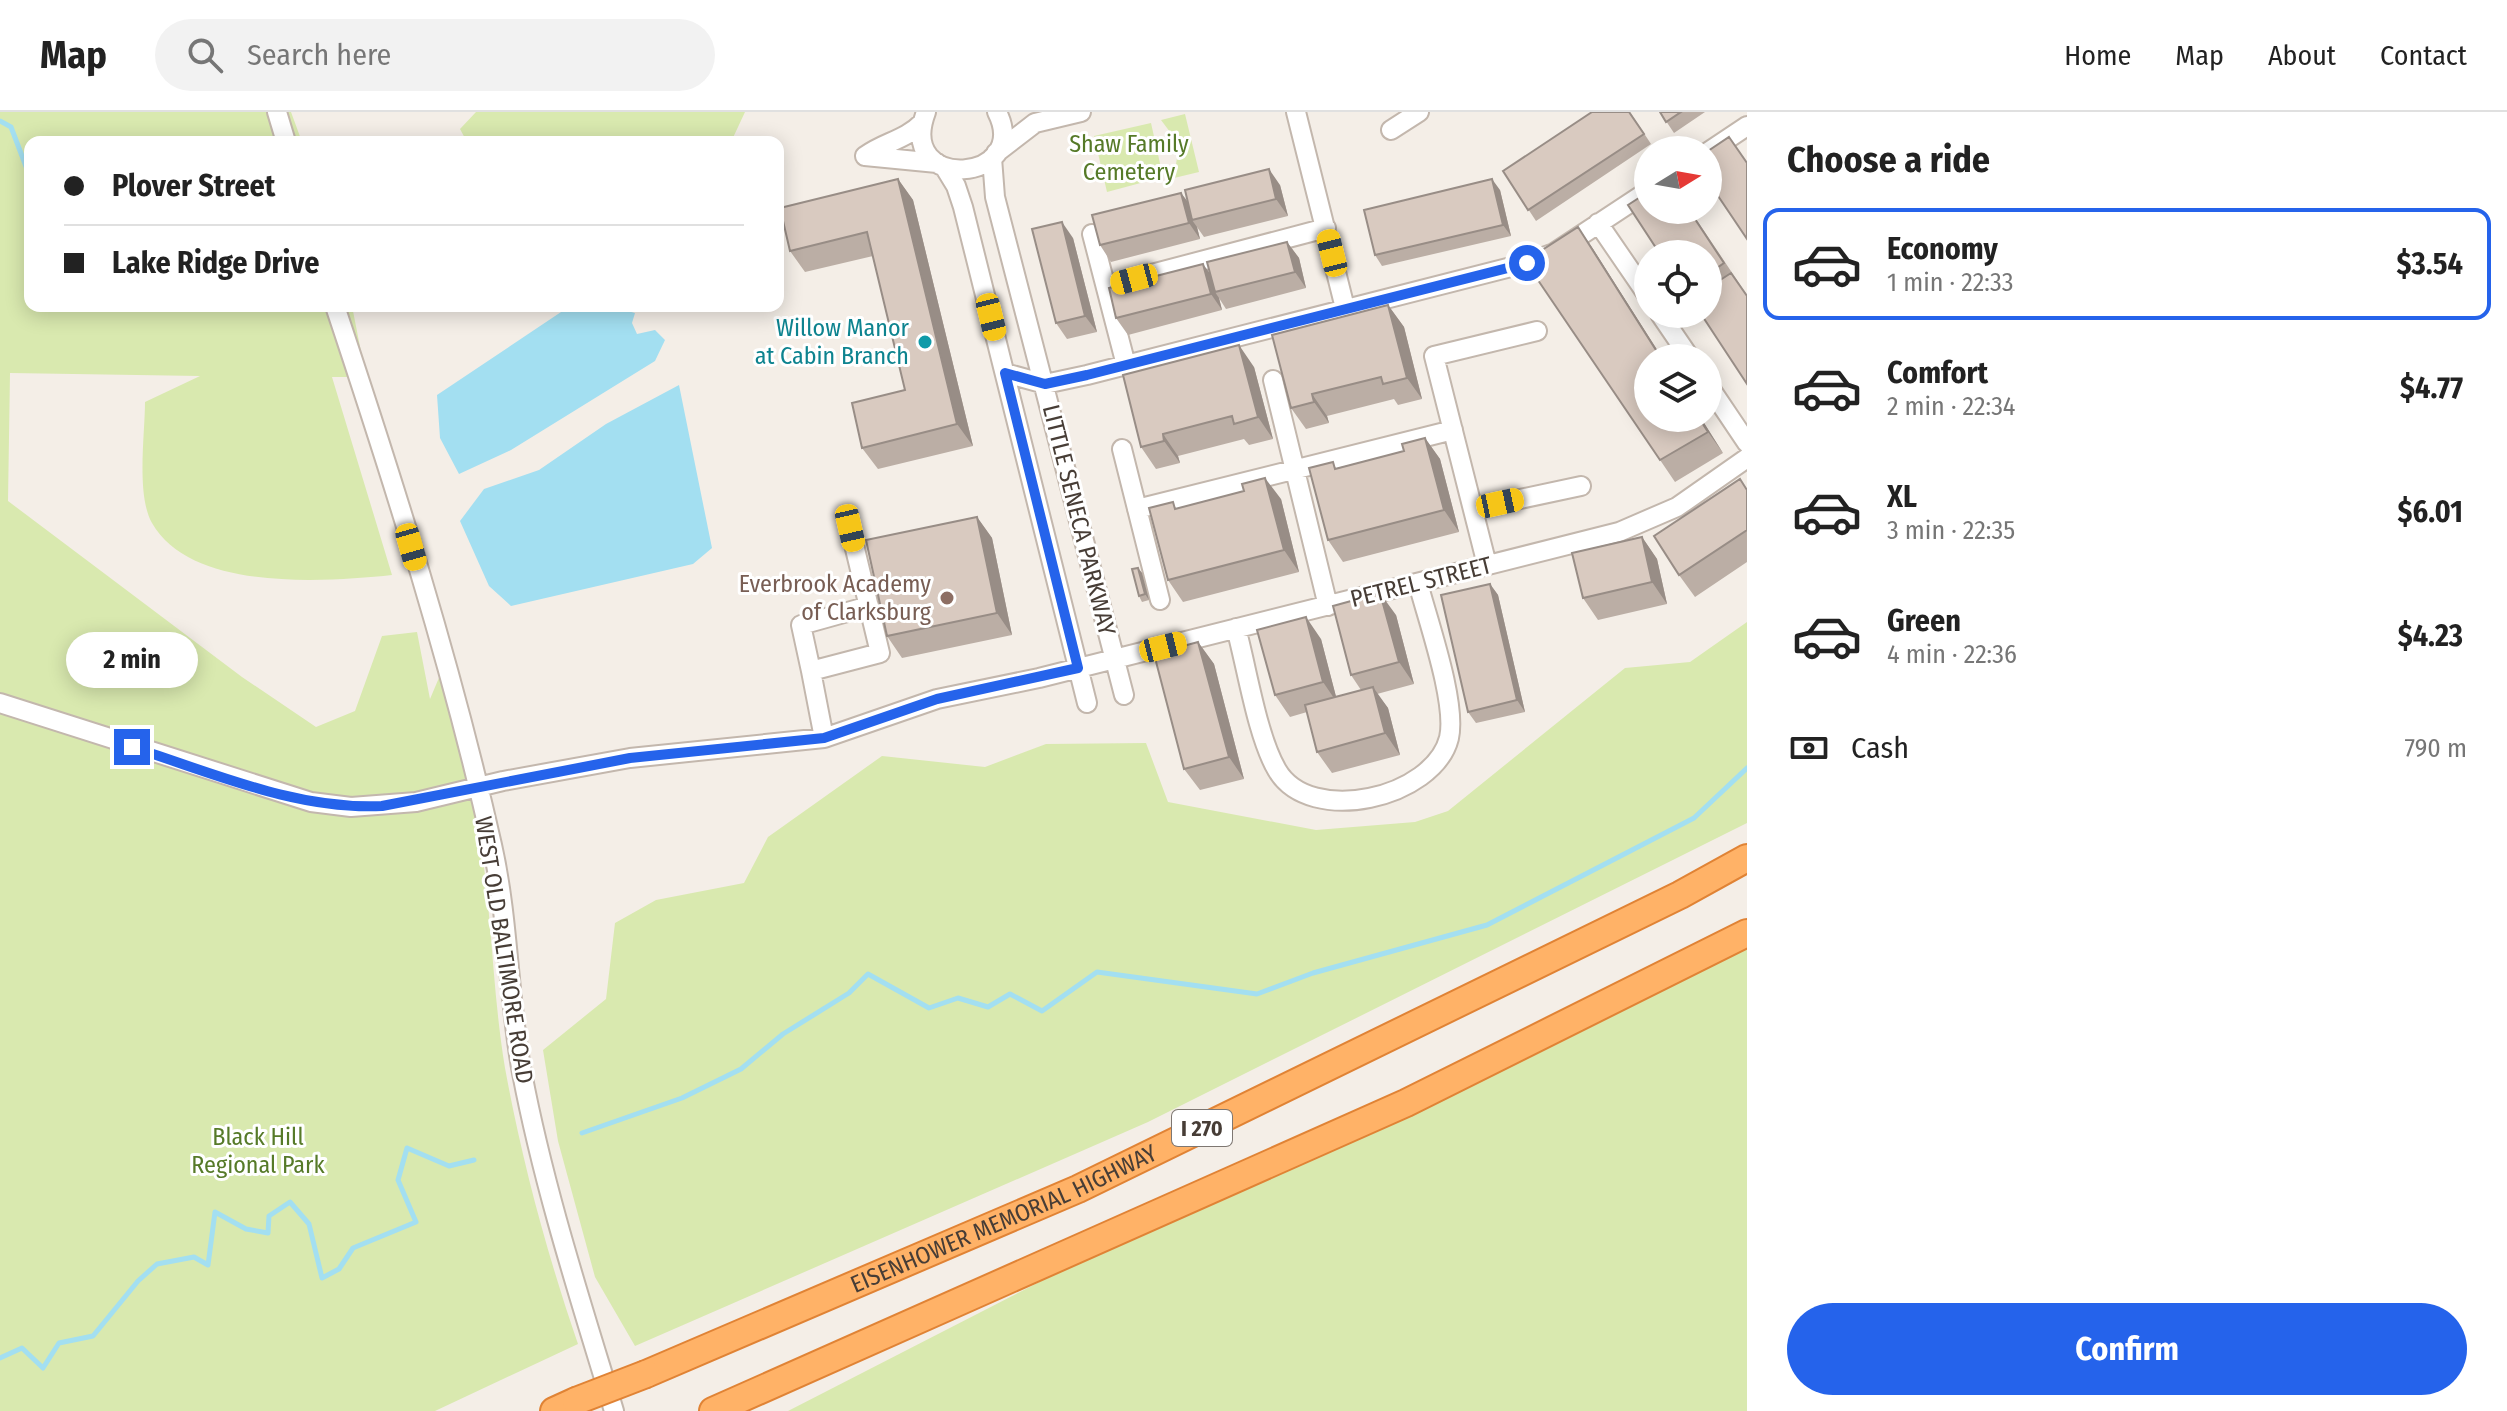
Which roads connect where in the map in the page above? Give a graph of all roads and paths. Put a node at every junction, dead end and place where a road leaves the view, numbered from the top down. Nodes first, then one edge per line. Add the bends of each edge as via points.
1 (277, 112) edge
2 (997, 112) edge
3 (1081, 112) edge
4 (1296, 112) edge
5 (1419, 112) edge
6 (925, 115) edge
7 (1747, 126) edge
8 (1391, 130) dead end
9 (284, 136) edge
10 (1722, 143) edge
11 (994, 156) junction
12 (941, 166) junction
13 (1634, 200) edge
14 (1598, 223) junction
15 (1326, 228) junction
16 (1092, 234) edge
17 (1634, 276) edge
18 (1106, 286) junction
19 (1345, 308) junction
20 (337, 312) edge
21 (1537, 331) dead end
22 (1126, 365) junction
23 (1005, 373) junction
24 (1273, 380) dead end
25 (1045, 384) junction
26 (1722, 406) edge
27 (1453, 430) junction
28 (1747, 443) edge
29 (1122, 449) dead end
30 (1747, 458) edge
31 (1294, 470) junction
32 (1581, 486) dead end
33 (1137, 509) junction
34 (1473, 509) junction
35 (850, 528) dead end
36 (1487, 565) junction
37 (1418, 583) junction
38 (1160, 600) dead end
39 (869, 606) junction
40 (1328, 606) junction
41 (1236, 628) junction
42 (1114, 659) junction
43 (1078, 668) junction
44 (811, 671) junction
45 (1124, 695) dead end
46 (0, 703) edge
47 (1087, 703) dead end
48 (824, 738) junction
49 (477, 787) junction
50 (1747, 858) edge
51 (1747, 933) edge
52 (565, 1406) edge
53 (614, 1411) edge
54 (713, 1411) edge

1 - 9 street
2 - 11 street, LITTLE SENECA PARKWAY via 1002,129
3 - 11 street via 1035,123
4 - 15 street
5 - 8 street
6 - 12 street, LITTLE SENECA PARKWAY via 924,145
6 - 12 street via 906,138 865,156
7 - 10 street
11 - 12 street via 970,171
11 - 25 street, LITTLE SENECA PARKWAY via 995,197
12 - 23 street, LITTLE SENECA PARKWAY via 963,207
13 - 14 street
14 - 17 street
14 - 19 street via 1554,253 1527,263
15 - 18 street
15 - 19 street
16 - 18 street
18 - 22 street
19 - 22 street
20 - 49 street, WEST OLD BALTIMORE ROAD via 393,487
21 - 27 street via 1434,356
22 - 25 street
23 - 25 street
23 - 43 street, LITTLE SENECA PARKWAY
24 - 31 street
25 - 42 street, LITTLE SENECA PARKWAY
26 - 28 street
27 - 31 street
27 - 34 street
29 - 33 street
30 - 36 street, PETREL STREET via 1677,507 1634,526
31 - 33 street
31 - 40 street
32 - 34 street
33 - 38 street
34 - 36 street
35 - 39 street
36 - 37 street, PETREL STREET
37 - 40 street, PETREL STREET
37 - 41 street via 1451,712 1445,749 1421,777 1403,787 1346,802 1307,796 1277,771
39 - 44 street via 801,625
39 - 44 street via 880,653
40 - 41 street, PETREL STREET
41 - 42 street, PETREL STREET
42 - 43 street, PETREL STREET
42 - 45 street, LITTLE SENECA PARKWAY
43 - 47 street, LITTLE SENECA PARKWAY
43 - 48 street, PETREL STREET via 937,699
44 - 48 street
46 - 49 street, PETREL STREET via 311,802 382,806
48 - 49 street, PETREL STREET via 630,758
49 - 53 street, WEST OLD BALTIMORE ROAD via 492,847 521,1069 542,1169
50 - 52 highway, EISENHOWER MEMORIAL HIGHWAY / I 270, bridge via 1078,1189
51 - 54 highway, I 270 via 1406,1103

